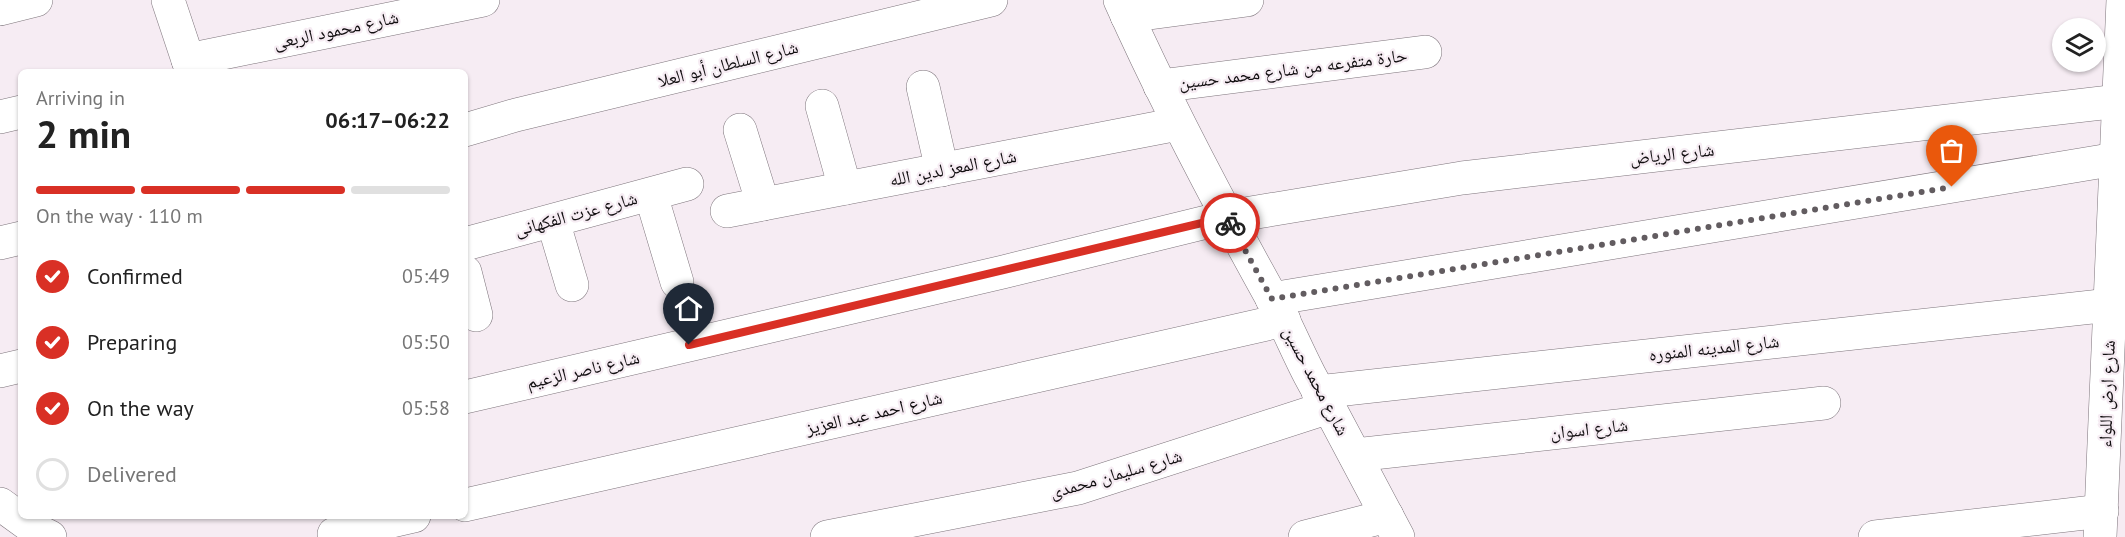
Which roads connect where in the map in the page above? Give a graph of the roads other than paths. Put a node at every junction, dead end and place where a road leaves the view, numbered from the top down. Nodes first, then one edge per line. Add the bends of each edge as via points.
1 (36, 0) edge
2 (168, 0) edge
3 (483, 0) edge
4 (991, 0) edge
5 (1247, 0) edge
6 (2123, 0) edge
7 (1124, 8) edge
8 (0, 9) edge
9 (1425, 52) dead end
10 (189, 69) edge
11 (1160, 86) junction
12 (923, 87) dead end
13 (2119, 100) junction
14 (822, 106) dead end
15 (18, 113) edge
16 (0, 117) edge
17 (1178, 124) junction
18 (468, 129) edge
19 (740, 130) dead end
20 (2116, 159) junction
21 (942, 170) junction
22 (687, 184) dead end
23 (845, 188) junction
24 (651, 195) junction
25 (763, 204) junction
26 (727, 211) dead end
27 (1227, 217) junction
28 (553, 221) junction
29 (18, 239) edge
30 (0, 243) edge
31 (468, 243) edge
32 (677, 282) dead end
33 (468, 284) edge
34 (572, 285) dead end
35 (2110, 305) junction
36 (1278, 310) junction
37 (476, 315) dead end
38 (18, 367) edge
39 (0, 371) edge
40 (468, 396) edge
41 (1324, 399) junction
42 (1824, 403) dead end
43 (1355, 455) junction
44 (18, 500) edge
45 (468, 504) edge
46 (0, 505) edge
47 (18, 518) edge
48 (20, 519) edge
49 (395, 519) edge
50 (2101, 524) edge
51 (1392, 527) edge
52 (332, 529) edge
53 (10, 537) edge
54 (50, 537) edge
55 (827, 537) edge
56 (1305, 537) edge
57 (1875, 537) edge

1 - 8 street
2 - 10 street
3 - 10 street, شارع محمود الربعى
4 - 18 street, شارع السلطان أبو العلا
5 - 7 street
6 - 13 street, شارع ارض اللواء
7 - 11 street, شارع محمد حسين
9 - 11 street, حارة متفرعه من شارع محمد حسين
11 - 17 street, شارع محمد حسين
12 - 21 street
13 - 20 street, شارع ارض اللواء
13 - 27 street, شارع الرياض via 1462,178
14 - 23 street
15 - 16 street
17 - 21 street, شارع المعز لدين الله
17 - 27 street, شارع محمد حسين
19 - 25 street
20 - 35 street, شارع ارض اللواء
20 - 36 street, شارع احمد عبد العزيز
21 - 23 street, شارع المعز لدين الله
22 - 24 street, شارع عزت الفكهانى
23 - 25 street, شارع المعز لدين الله
24 - 28 street, شارع عزت الفكهانى
24 - 32 street
25 - 26 street, شارع المعز لدين الله
27 - 36 street, شارع محمد حسين
27 - 40 street, شارع ناصر الزعيم
28 - 31 street, شارع عزت الفكهانى
28 - 34 street
29 - 30 street
33 - 37 street
35 - 41 street, شارع المدينه المنوره
35 - 50 street, شارع ارض اللواء
36 - 41 street, شارع محمد حسين
36 - 45 street, شارع احمد عبد العزيز
38 - 39 street
41 - 43 street, شارع محمد حسين
41 - 55 street, شارع سليمان محمدى via 1078,488
42 - 43 street, شارع اسوان
43 - 51 street, شارع محمد حسين
44 - 46 street
46 - 47 street
46 - 53 street
48 - 54 street
49 - 52 street
50 - 57 street
51 - 56 street

